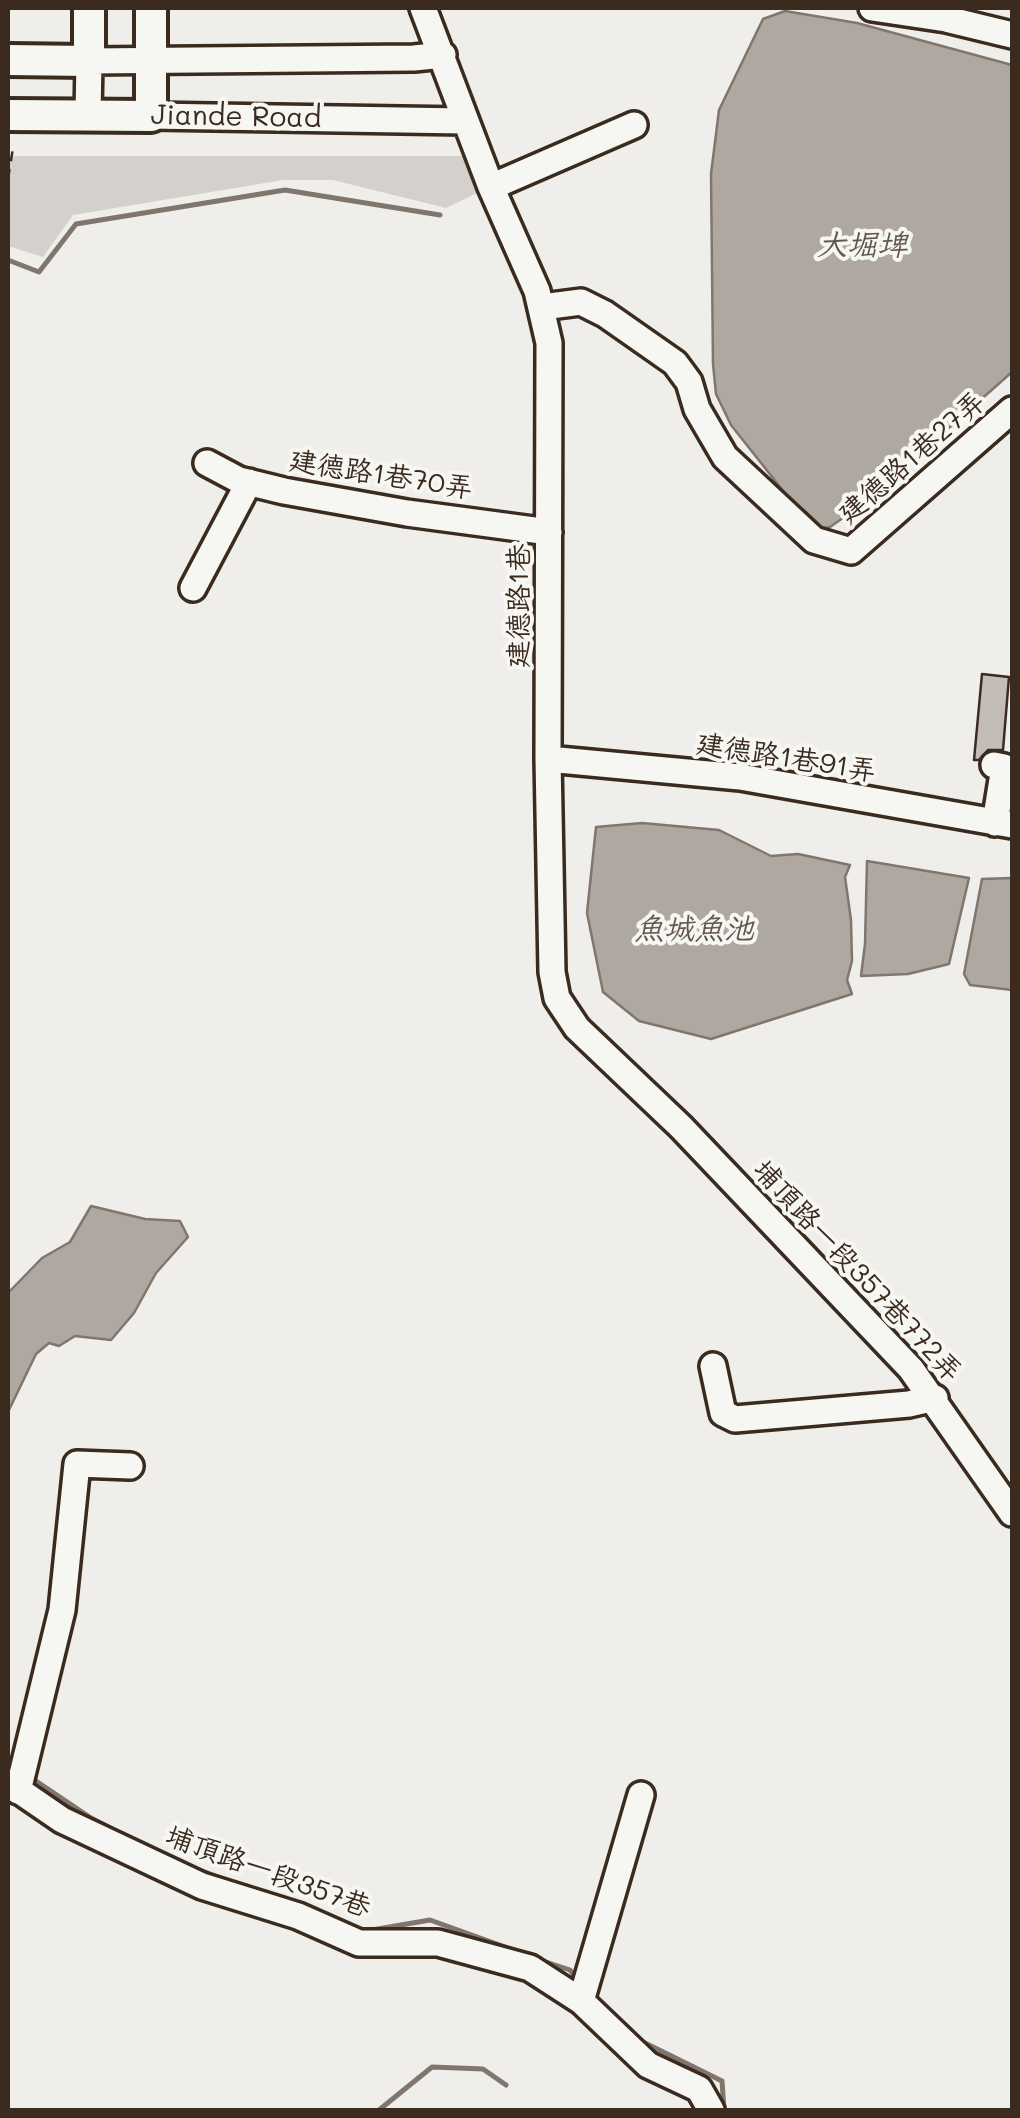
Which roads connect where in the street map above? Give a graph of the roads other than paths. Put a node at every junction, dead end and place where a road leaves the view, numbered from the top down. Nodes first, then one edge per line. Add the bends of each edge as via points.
1 (89, 8) edge
2 (151, 8) edge
3 (423, 8) edge
4 (872, 8) edge
5 (1012, 36) edge
6 (443, 54) junction
7 (8, 60) edge
8 (88, 61) junction
9 (151, 61) junction
10 (8, 116) edge
11 (88, 116) junction
12 (151, 116) junction
13 (464, 121) junction
14 (634, 125) dead end
15 (491, 187) junction
16 (542, 307) junction
17 (1012, 410) edge
18 (207, 464) dead end
19 (248, 482) junction
20 (549, 532) junction
21 (193, 588) dead end
22 (548, 759) junction
23 (1003, 767) edge
24 (1004, 824) edge
25 (681, 1126) joint
26 (713, 1366) dead end
27 (935, 1398) junction
28 (130, 1466) dead end
29 (1012, 1513) edge
30 (13, 1787) edge
31 (641, 1795) dead end
32 (581, 2001) junction
33 (710, 2110) edge

1 - 8 main road
2 - 9 main road
3 - 6 street, 建德路1巷
4 - 5 street
6 - 9 street, Jiande Road
6 - 13 street, 建德路1巷
7 - 8 main road, Jiande Road
8 - 9 street, Jiande Road
8 - 11 street
9 - 12 main road
10 - 11 main road, Jiande Road
11 - 12 main road, Jiande Road
12 - 13 street, Jiande Road
13 - 15 street, 建德路1巷
14 - 15 street
15 - 16 street, 建德路1巷
16 - 17 street, 建德路1巷27弄 via 581,302 674,363 725,456 814,540 851,551
16 - 20 street, 建德路1巷
18 - 19 street, 建德路1巷70弄
19 - 20 street, 建德路1巷70弄
19 - 21 street
20 - 22 street, 建德路1巷
22 - 24 street, 建德路1巷91弄 via 740,777
22 - 25 street, 建德路1巷 via 558,998 577,1028
23 - 24 street
25 - 27 street, 埔頂路一段357巷772弄
26 - 27 street via 723,1413 736,1419
27 - 29 street, 埔頂路一段357巷772弄
28 - 30 street via 78,1464 62,1610
30 - 32 street, 埔頂路一段357巷 via 62,1820 202,1886 359,1943 438,1943 530,1968
31 - 32 street
32 - 33 street, 埔頂路一段357巷 via 648,2065 698,2089

